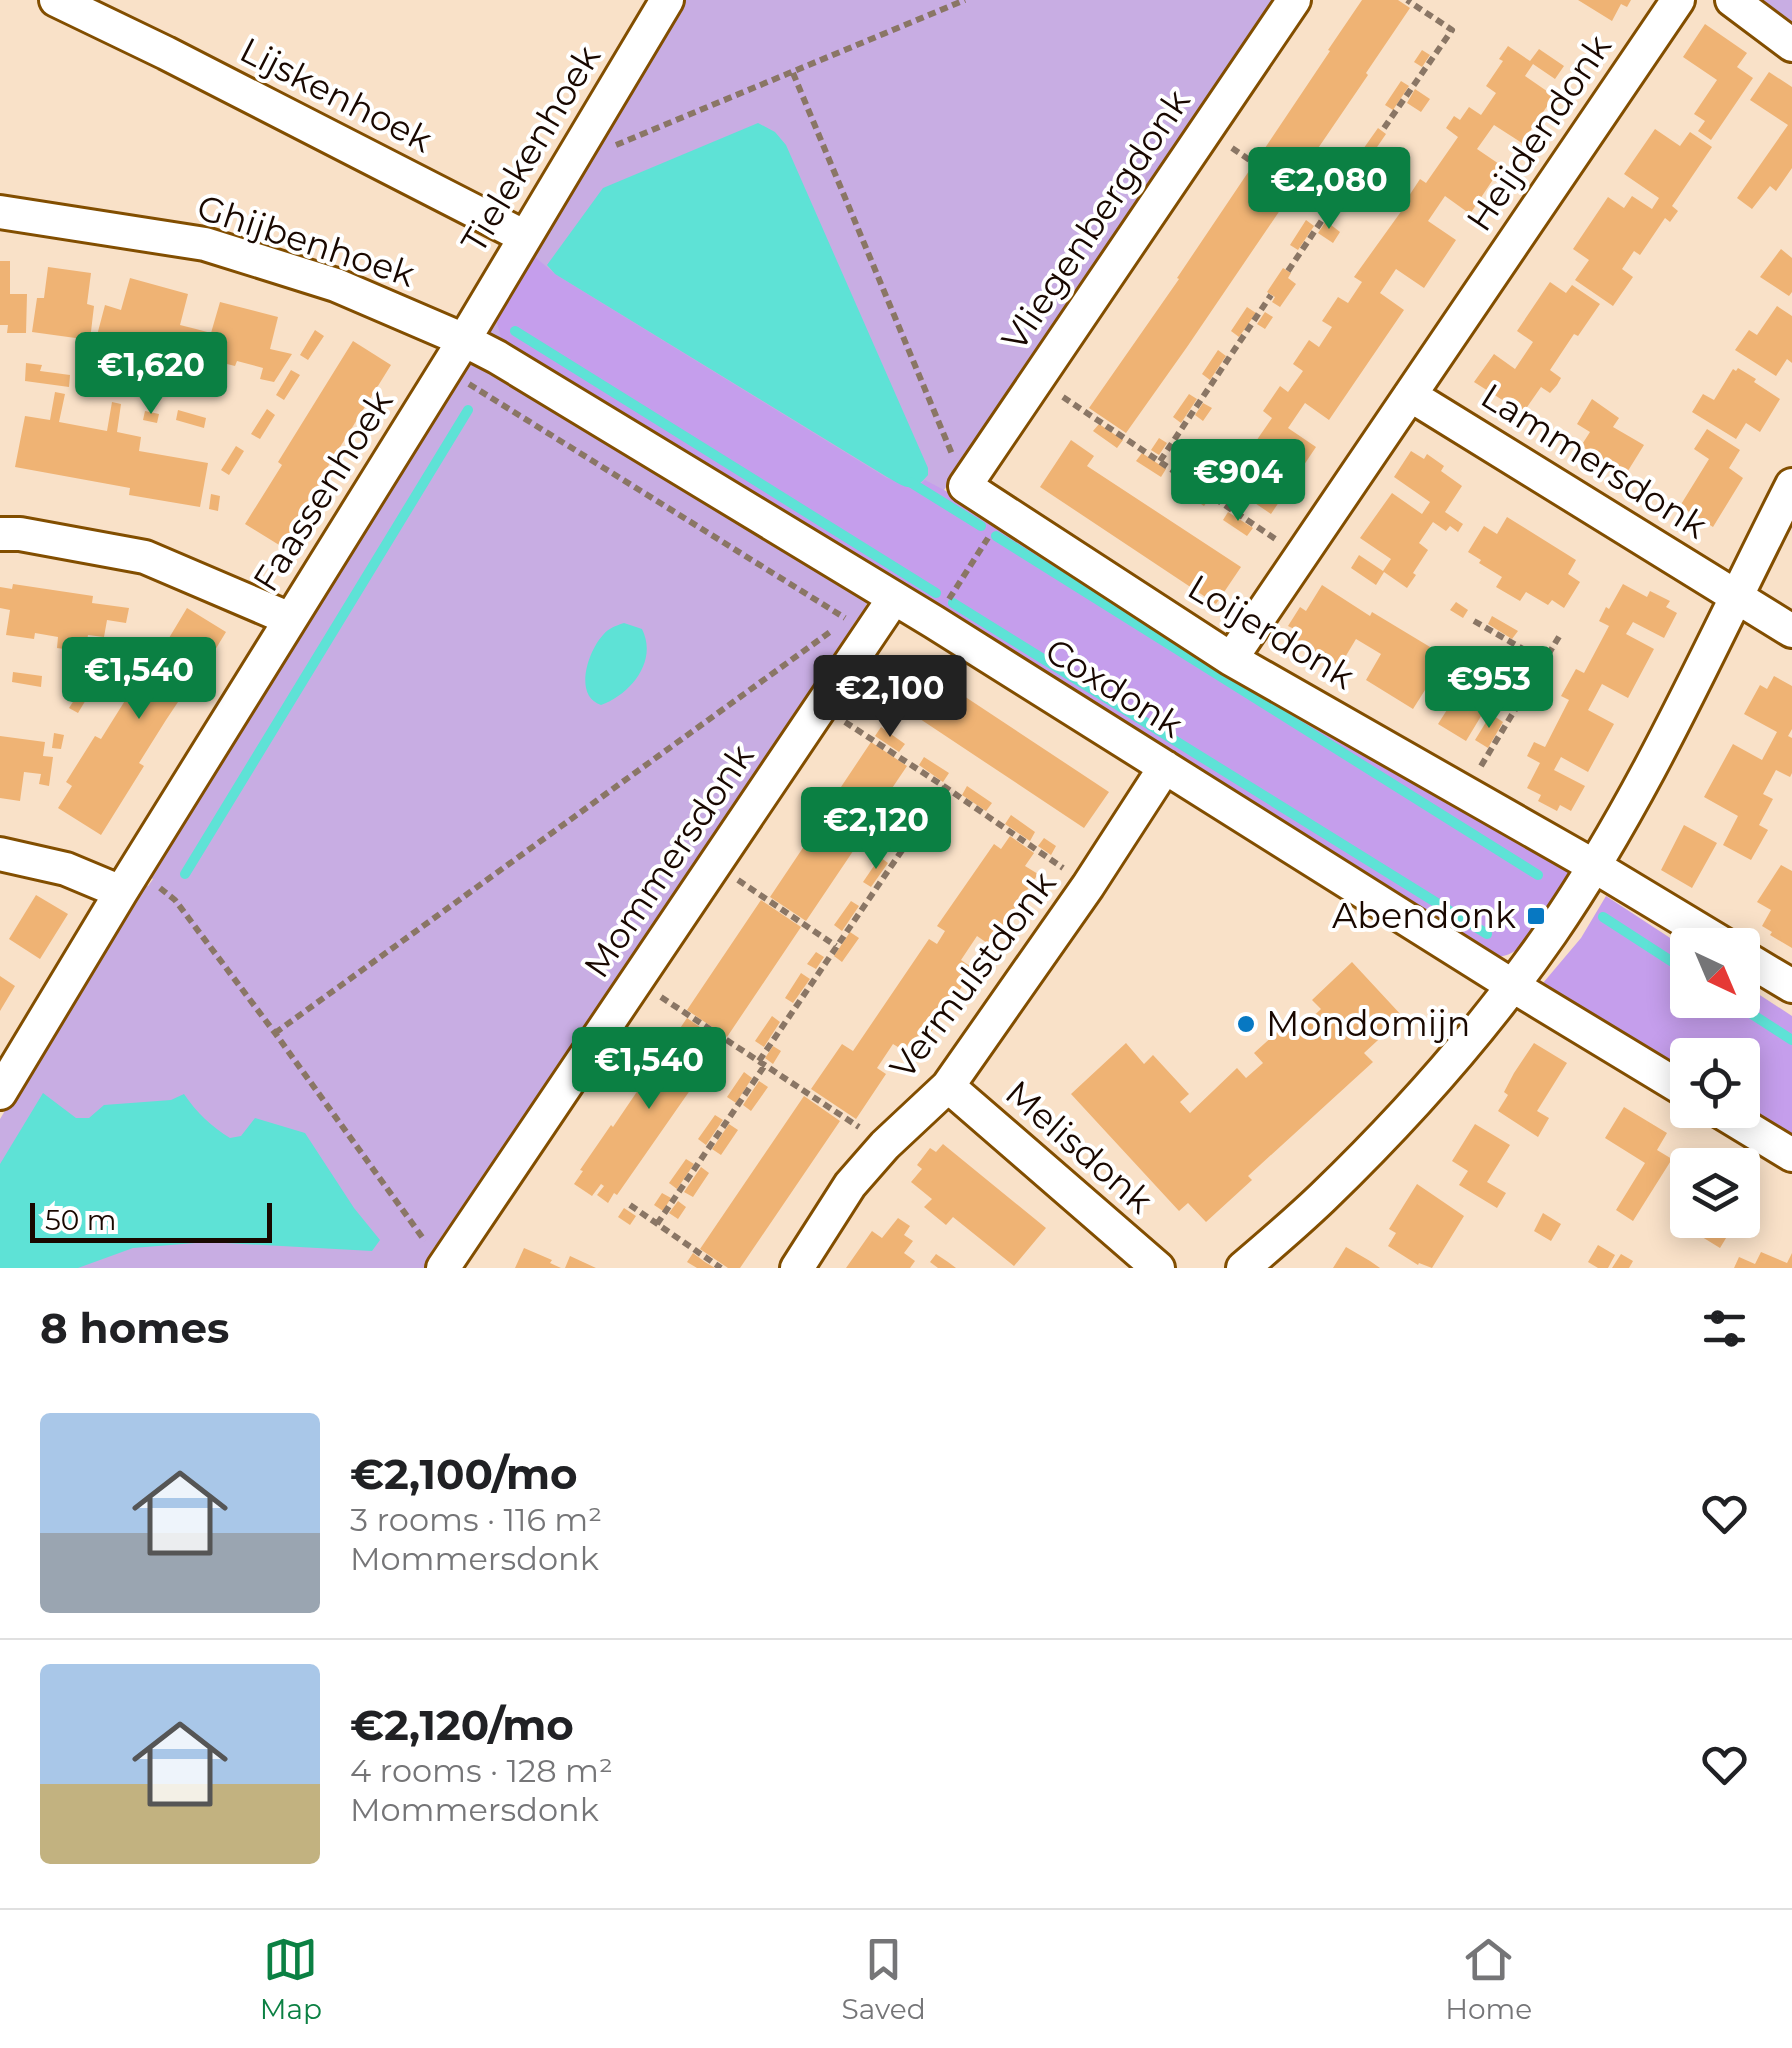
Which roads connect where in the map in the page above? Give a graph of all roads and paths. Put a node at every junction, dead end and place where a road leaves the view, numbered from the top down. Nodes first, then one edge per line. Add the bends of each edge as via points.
1 (56, 0) edge
2 (666, 0) edge
3 (965, 0) edge
4 (1294, 0) edge
5 (1407, 0) edge
6 (1678, 0) edge
7 (1732, 0) edge
8 (1792, 45) edge
9 (793, 72) junction
10 (1384, 128) dead end
11 (1206, 130) junction
12 (574, 152) junction
13 (1365, 156) dead end
14 (0, 212) edge
15 (1327, 213) junction
16 (524, 237) junction
17 (1288, 271) dead end
18 (1272, 295) dead end
19 (464, 340) junction
20 (445, 370) junction
21 (1036, 380) junction
22 (1410, 395) junction
23 (1160, 462) junction
24 (1792, 485) edge
25 (965, 486) junction
26 (1006, 512) junction
27 (0, 534) edge
28 (1301, 556) junction
29 (1736, 595) junction
30 (894, 598) junction
31 (290, 619) junction
32 (1474, 620) dead end
33 (934, 622) junction
34 (1792, 631) edge
35 (1560, 636) dead end
36 (1230, 658) junction
37 (1544, 662) junction
38 (822, 707) junction
39 (1165, 768) junction
40 (945, 787) junction
41 (1465, 793) junction
42 (0, 854) edge
43 (715, 865) junction
44 (1594, 866) junction
45 (127, 881) junction
46 (1088, 886) junction
47 (1696, 928) edge
48 (836, 946) junction
49 (1760, 967) edge
50 (636, 981) junction
51 (1513, 986) junction
52 (1792, 986) edge
53 (275, 1033) junction
54 (762, 1063) junction
55 (1670, 1081) edge
56 (948, 1086) junction
57 (0, 1094) edge
58 (1748, 1128) edge
59 (885, 1145) junction
60 (1792, 1155) edge
61 (630, 1205) dead end
62 (657, 1224) junction
63 (443, 1267) edge
64 (721, 1268) edge
65 (797, 1268) edge
66 (1158, 1268) edge
67 (1243, 1268) edge

1 - 16 street, Lijskenhoek
2 - 12 street, Tielekenhoek
3 - 9 path
4 - 11 street, Vliegenbergdonk
5 - 10 path via 1452,30
6 - 22 street, Heijdendonk
7 - 8 street
9 - 12 path via 589,156
9 - 25 path
11 - 15 path
11 - 21 street, Vliegenbergdonk
12 - 16 street, Tielekenhoek
13 - 15 path
14 - 19 street, Ghijbenhoek via 205,244 336,285
15 - 17 path
16 - 19 street, Tielekenhoek
18 - 23 path
19 - 20 street, Faassenhoek
19 - 30 street, Coxdonk
20 - 31 street, Faassenhoek
20 - 53 path via 848,619
21 - 23 path
21 - 25 street, Vliegenbergdonk
22 - 28 street, Heijdendonk
22 - 29 street, Lammersdonk
23 - 28 path
24 - 29 street
25 - 26 street, Loijerdonk
26 - 33 path
26 - 36 street, Loijerdonk
27 - 31 street via 145,556
28 - 36 street, Heijdendonk
29 - 34 street, Lammersdonk
29 - 44 street
30 - 33 street, Coxdonk
30 - 38 street, Mommersdonk
31 - 45 street, Faassenhoek
32 - 37 path
33 - 39 street, Coxdonk
35 - 37 path
36 - 41 street, Loijerdonk
37 - 41 path
38 - 40 path
38 - 43 street, Mommersdonk
39 - 46 street, Vermulstdonk
39 - 51 street, Coxdonk
40 - 46 path
40 - 48 path
41 - 44 street, Loijerdonk
42 - 45 street
43 - 48 path
43 - 50 street, Mommersdonk
44 - 47 street, Loijerdonk
44 - 51 street
45 - 53 path via 174,900
45 - 57 street, Faassenhoek
46 - 56 street, Vermulstdonk
48 - 54 path
49 - 52 street
50 - 54 path
50 - 63 street, Mommersdonk
51 - 55 street, Coxdonk
51 - 67 street via 1419,1098
53 - 63 path
54 - 59 path
54 - 62 path
56 - 59 street, Vermulstdonk
56 - 66 street, Melisdonk
58 - 60 street
59 - 65 street, Vermulstdonk via 850,1185
61 - 62 path
62 - 64 path

